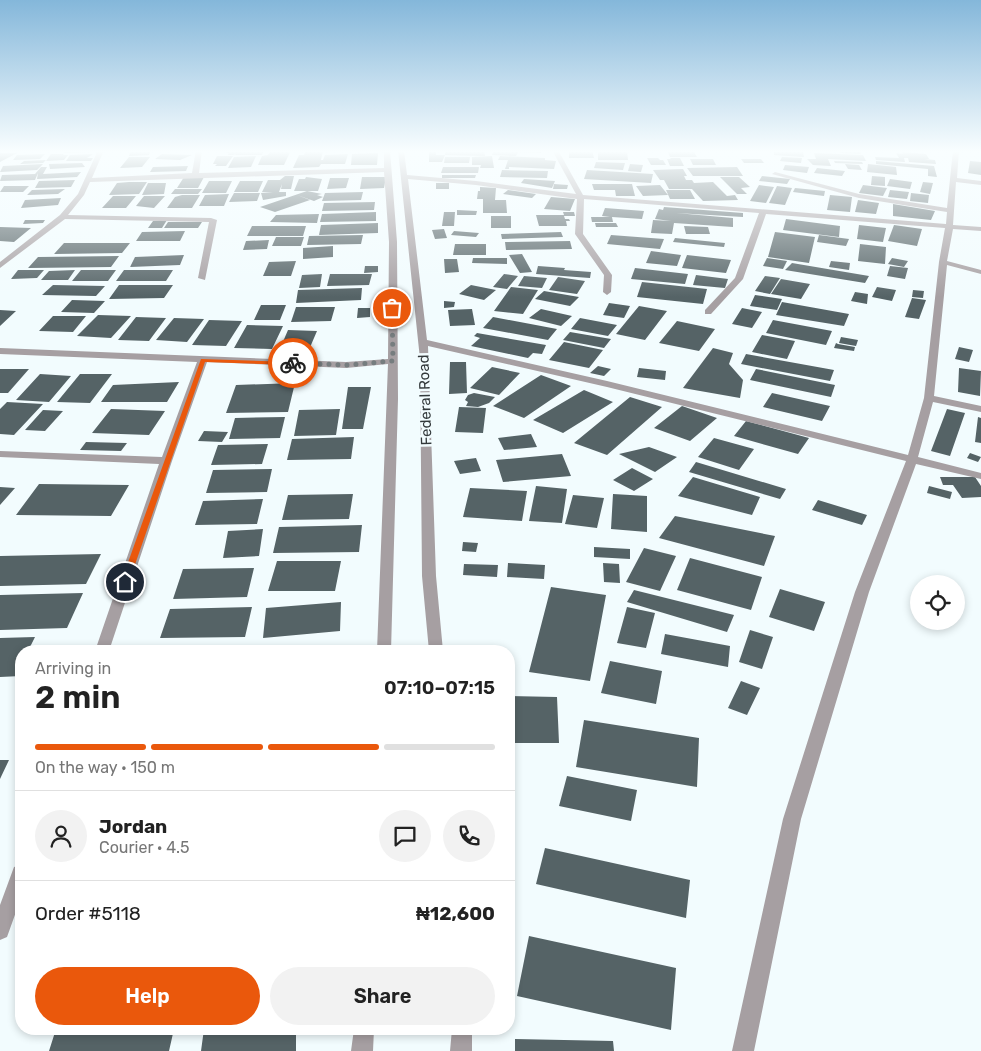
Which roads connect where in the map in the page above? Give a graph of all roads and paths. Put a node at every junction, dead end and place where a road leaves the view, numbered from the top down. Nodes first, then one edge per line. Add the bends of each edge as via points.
1 (78, 199) edge
2 (389, 199) edge
3 (407, 199) edge
4 (581, 199) edge
5 (608, 199) edge
6 (877, 199) edge
7 (951, 199) edge
8 (763, 211) junction
9 (950, 211) junction
10 (62, 217) junction
11 (950, 228) junction
12 (981, 229) edge
13 (943, 262) junction
14 (0, 266) edge
15 (981, 272) edge
16 (202, 278) dead end
17 (607, 292) dead end
18 (708, 312) dead end
19 (424, 342) junction
20 (0, 351) edge
21 (203, 360) junction
22 (393, 361) junction
23 (928, 398) junction
24 (981, 409) edge
25 (0, 454) edge
26 (912, 460) junction
27 (166, 461) junction
28 (981, 476) edge
29 (104, 645) edge
30 (384, 645) edge
31 (435, 645) edge
32 (15, 890) edge
33 (0, 931) edge
34 (363, 1035) edge
35 (462, 1035) edge
36 (362, 1051) edge
37 (461, 1051) edge
38 (743, 1051) edge

1 - 10 street
2 - 22 street, Federal Road via 393,242
3 - 19 street, Federal Road
4 - 17 street via 579,234 608,275
5 - 8 street
6 - 9 street
7 - 9 street
8 - 11 street
8 - 18 street via 739,279
9 - 11 street
10 - 14 street
10 - 16 street via 211,220 214,222
11 - 12 street
11 - 13 street
13 - 15 street
13 - 23 street
19 - 26 street
19 - 31 street, Federal Road via 429,576
20 - 21 street
21 - 22 street via 346,365
21 - 27 street
22 - 30 street, Federal Road
23 - 24 street
23 - 26 street
25 - 27 street
26 - 28 street
26 - 38 street via 862,592 792,818
27 - 29 street
32 - 33 street
34 - 36 street
35 - 37 street

